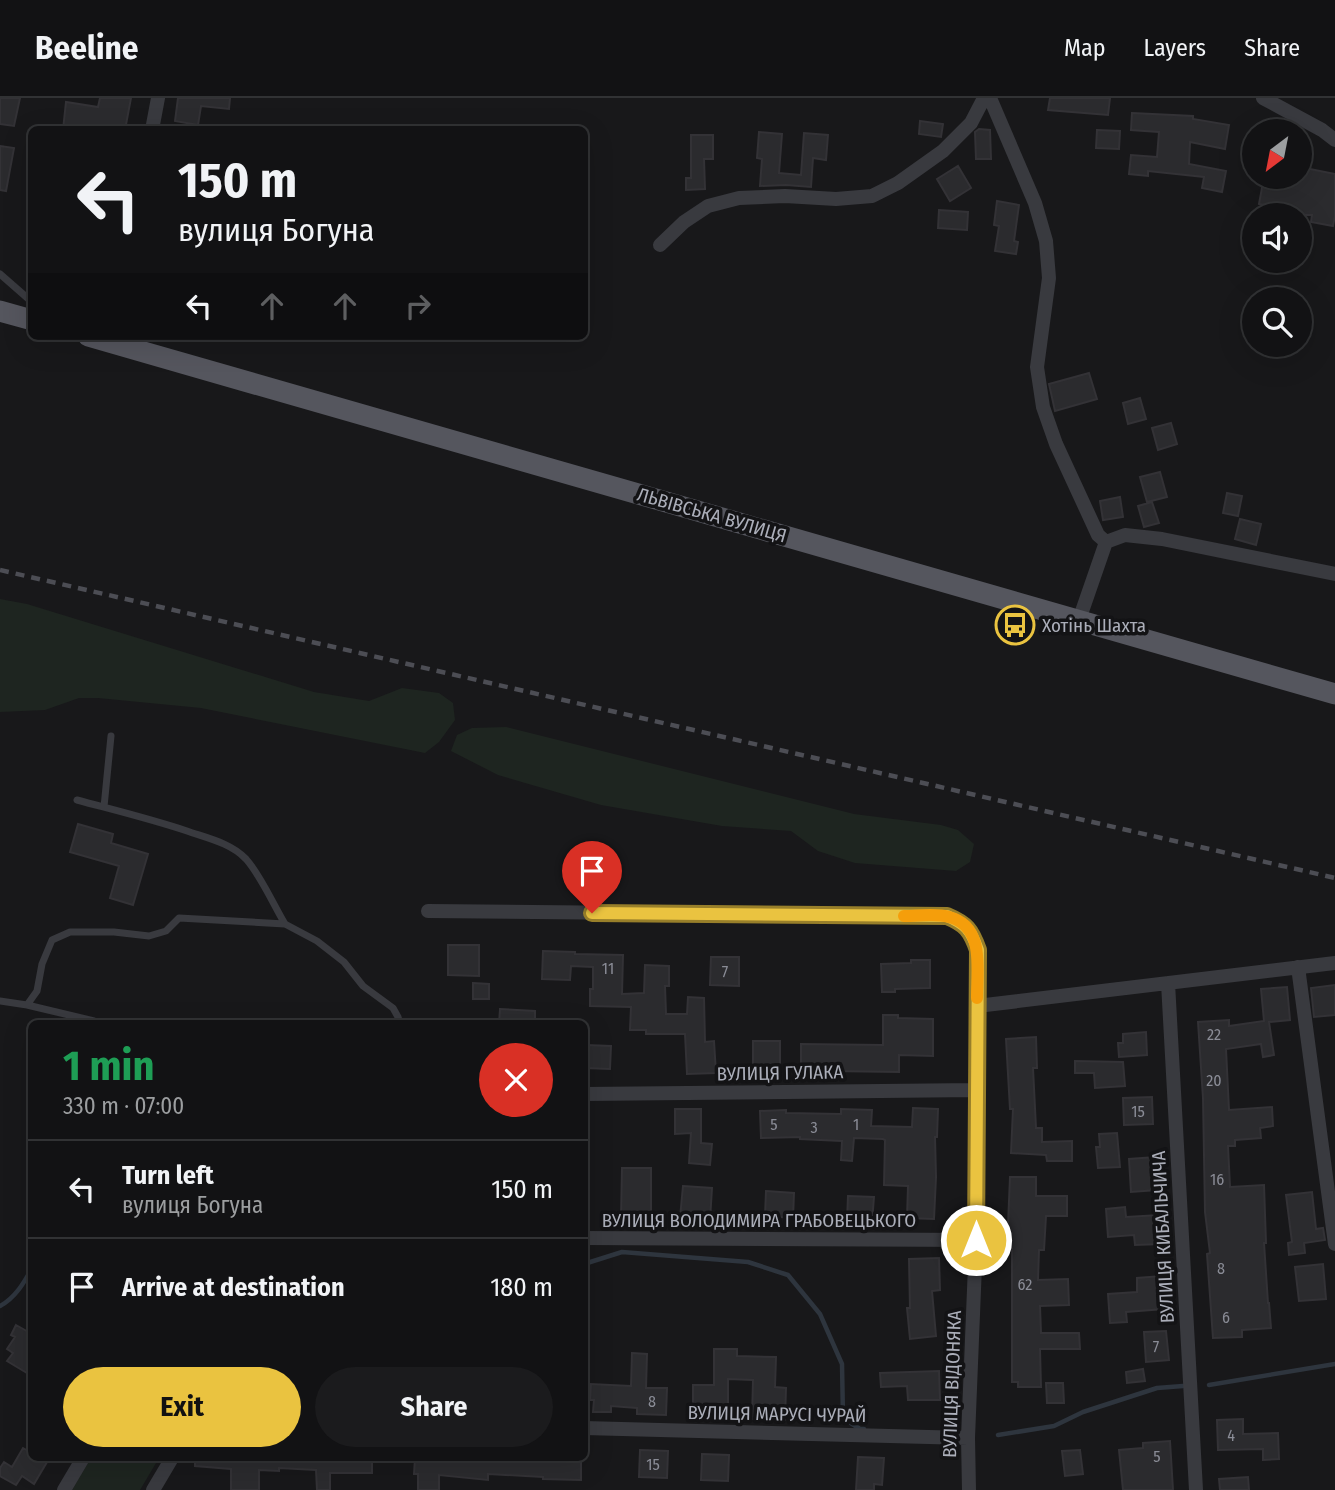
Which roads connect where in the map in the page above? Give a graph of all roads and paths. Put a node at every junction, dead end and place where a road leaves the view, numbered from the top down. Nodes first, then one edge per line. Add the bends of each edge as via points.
1 (158, 98) edge
2 (984, 98) edge
3 (990, 98) edge
4 (1263, 98) edge
5 (153, 126) edge
6 (1335, 140) edge
7 (660, 245) dead end
8 (0, 274) edge
9 (28, 298) edge
10 (0, 311) edge
11 (28, 319) edge
12 (109, 340) edge
13 (1105, 542) junction
14 (1335, 574) edge
15 (1079, 620) junction
16 (1335, 694) edge
17 (111, 736) dead end
18 (77, 800) dead end
19 (104, 807) junction
20 (428, 911) dead end
21 (285, 925) junction
22 (1335, 963) edge
23 (1298, 967) junction
24 (1168, 983) junction
25 (0, 1000) edge
26 (27, 1005) junction
27 (977, 1006) junction
28 (90, 1020) edge
29 (399, 1020) edge
30 (976, 1090) junction
31 (588, 1094) edge
32 (588, 1238) edge
33 (976, 1240) junction
34 (1335, 1244) edge
35 (588, 1428) edge
36 (968, 1438) junction
37 (81, 1461) edge
38 (170, 1461) edge
39 (64, 1490) edge
40 (153, 1490) edge
41 (969, 1490) edge
42 (1196, 1490) edge

1 - 5 street
2 - 7 street via 971,123 943,151 872,196 738,198 709,206
3 - 13 street via 1035,203 1046,241 1049,278 1037,367 1043,407 1056,444
4 - 6 street
8 - 9 lane
10 - 11 main road
12 - 15 main road, ЛЬВІВСЬКА ВУЛИЦЯ
13 - 14 street via 1125,535 1162,539
13 - 15 street
15 - 16 main road, ЛЬВІВСЬКА ВУЛИЦЯ
17 - 19 lane
18 - 19 lane
19 - 21 lane via 233,848 254,870
20 - 27 street, ВУЛИЦЯ ВІДОНЯКА via 947,916 967,928 978,950
21 - 26 lane via 179,918 166,931 149,936 70,932 52,940 37,992
21 - 29 lane via 344,962 363,986 393,1008
22 - 23 street
23 - 24 street
23 - 34 street
24 - 27 street
24 - 42 street, ВУЛИЦЯ КИБАЛЬЧИЧА
25 - 26 lane
26 - 28 lane
27 - 30 street, ВУЛИЦЯ ВІДОНЯКА
30 - 31 street, ВУЛИЦЯ ГУЛАКА
30 - 33 street, ВУЛИЦЯ ВІДОНЯКА
32 - 33 street, ВУЛИЦЯ ВОЛОДИМИРА ГРАБОВЕЦЬКОГО
33 - 36 street, ВУЛИЦЯ ВІДОНЯКА
35 - 36 street, ВУЛИЦЯ МАРУСІ ЧУРАЙ
36 - 41 street, ВУЛИЦЯ ВІДОНЯКА
37 - 39 street
38 - 40 street

